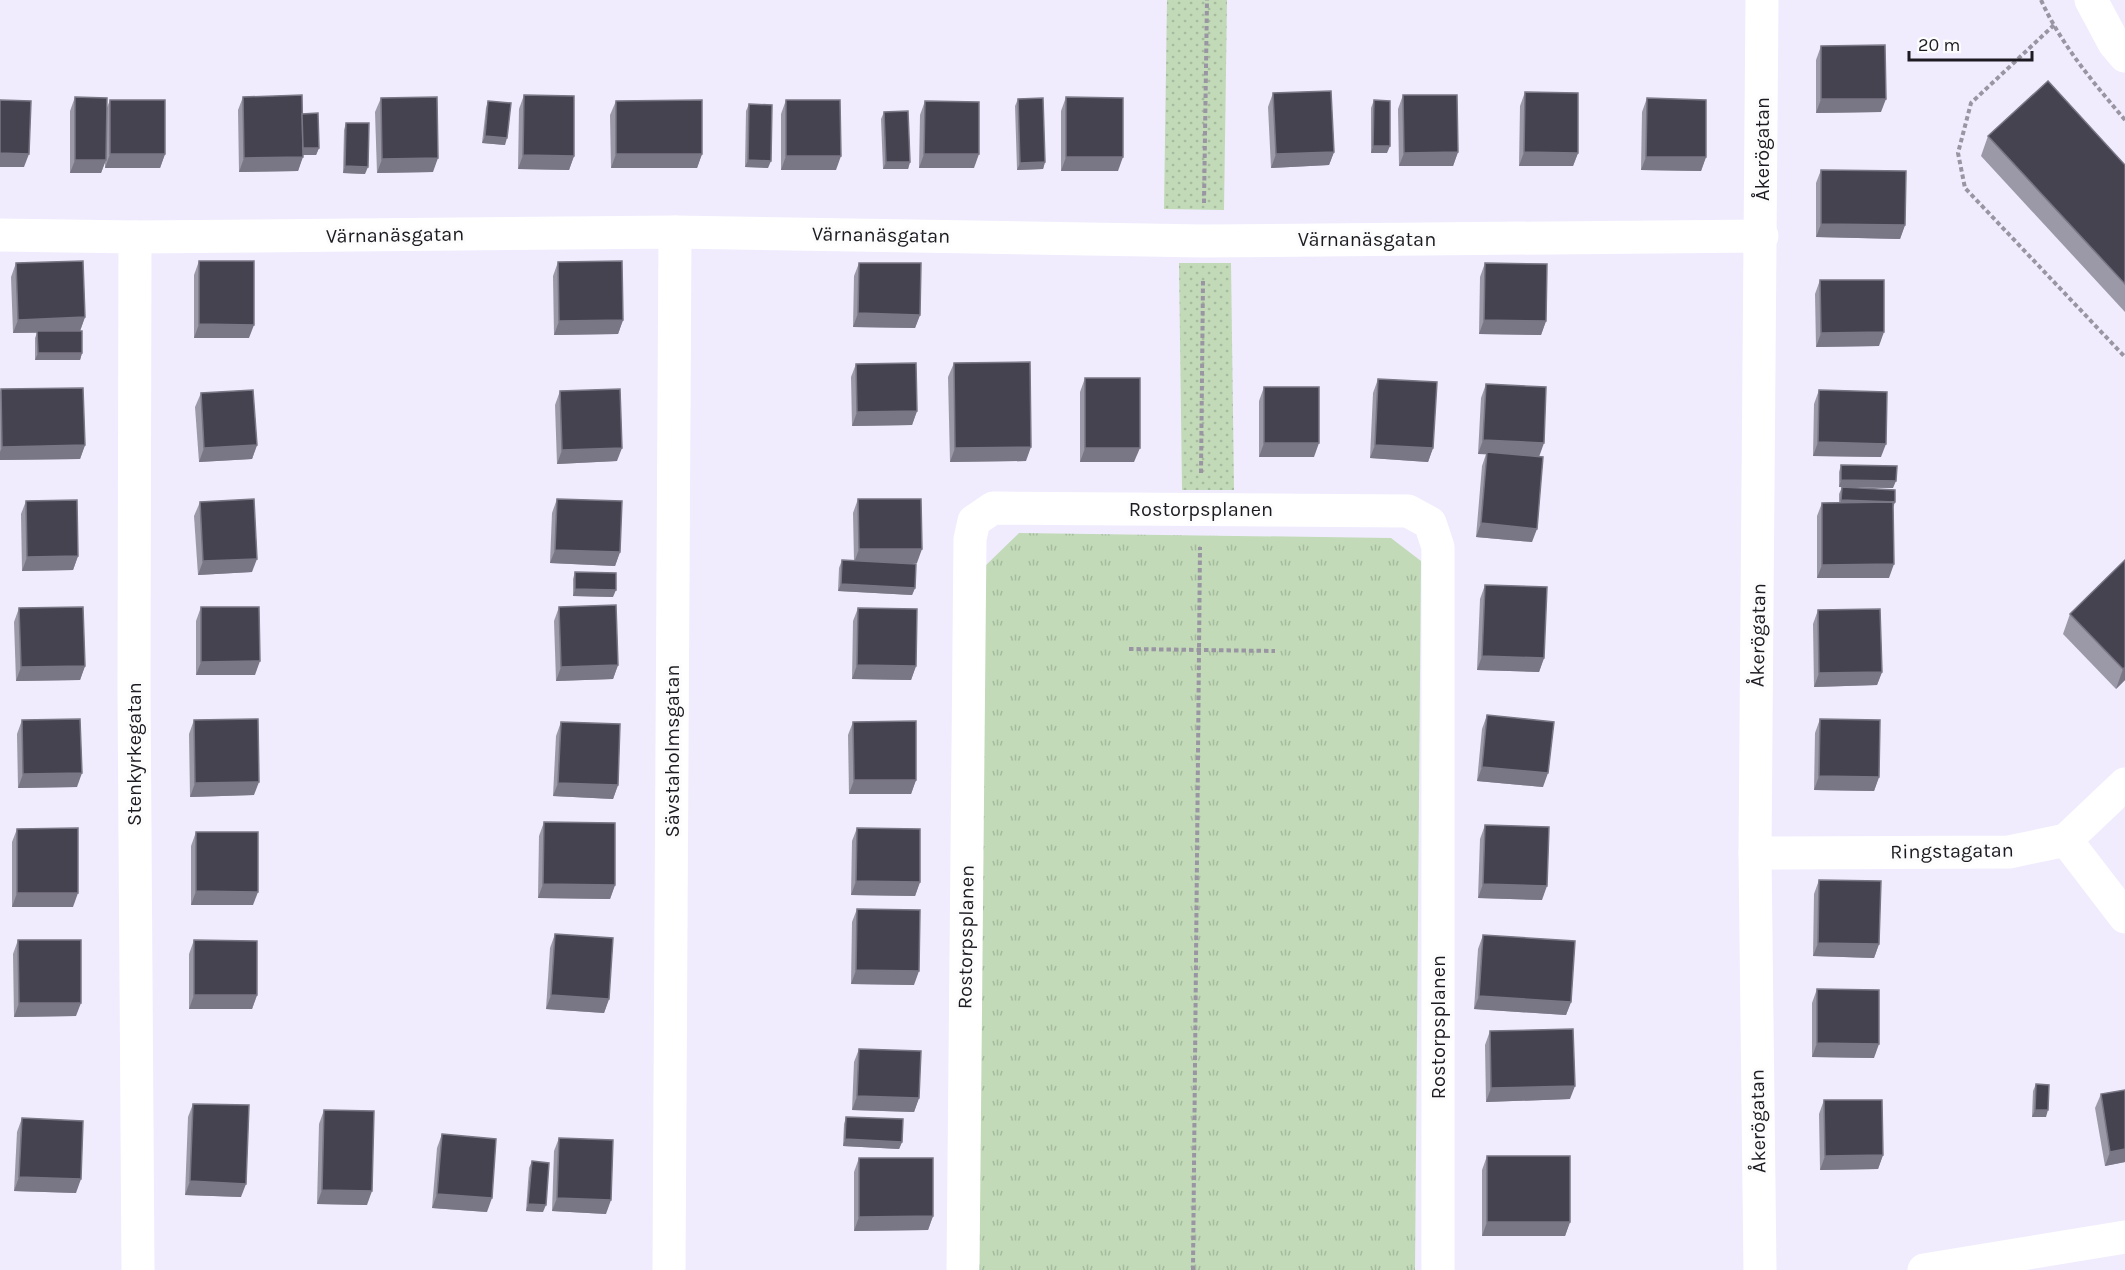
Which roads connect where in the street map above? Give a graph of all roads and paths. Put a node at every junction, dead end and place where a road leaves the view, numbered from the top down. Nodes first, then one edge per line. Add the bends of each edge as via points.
1 (1207, 0) edge
2 (1762, 0) edge
3 (2091, 0) edge
4 (2054, 25) dead end
5 (2125, 56) edge
6 (675, 232) junction
7 (0, 235) edge
8 (1762, 236) junction
9 (135, 237) junction
10 (1203, 241) junction
11 (2125, 357) edge
12 (1200, 509) junction
13 (1129, 649) dead end
14 (1201, 650) junction
15 (1275, 651) dead end
16 (2125, 784) edge
17 (2066, 840) junction
18 (1755, 853) junction
19 (2125, 916) edge
20 (2125, 1237) edge
21 (138, 1270) edge
22 (669, 1270) edge
23 (963, 1270) edge
24 (1193, 1270) edge
25 (1438, 1270) edge
26 (1760, 1270) edge
27 (1924, 1270) edge

1 - 10 path
2 - 8 street, Åkerögatan
3 - 5 street
4 - 11 path via 1971,103 1958,153 1965,188
6 - 9 street, Värnanäsgatan
6 - 10 street, Värnanäsgatan
6 - 22 street, Sävstaholmsgatan
7 - 9 street, Värnanäsgatan
8 - 10 street, Värnanäsgatan
8 - 18 street, Åkerögatan
9 - 21 street, Stenkyrkegatan
10 - 12 path
12 - 14 path
12 - 23 street, Rostorpsplanen via 993,508 974,521 970,539
12 - 25 street, Rostorpsplanen via 1408,511 1430,523 1438,547
13 - 14 path
14 - 15 path
14 - 24 path
16 - 17 street
17 - 18 street, Ringstagatan via 2008,852
17 - 19 street
18 - 26 street, Åkerögatan
20 - 27 street

